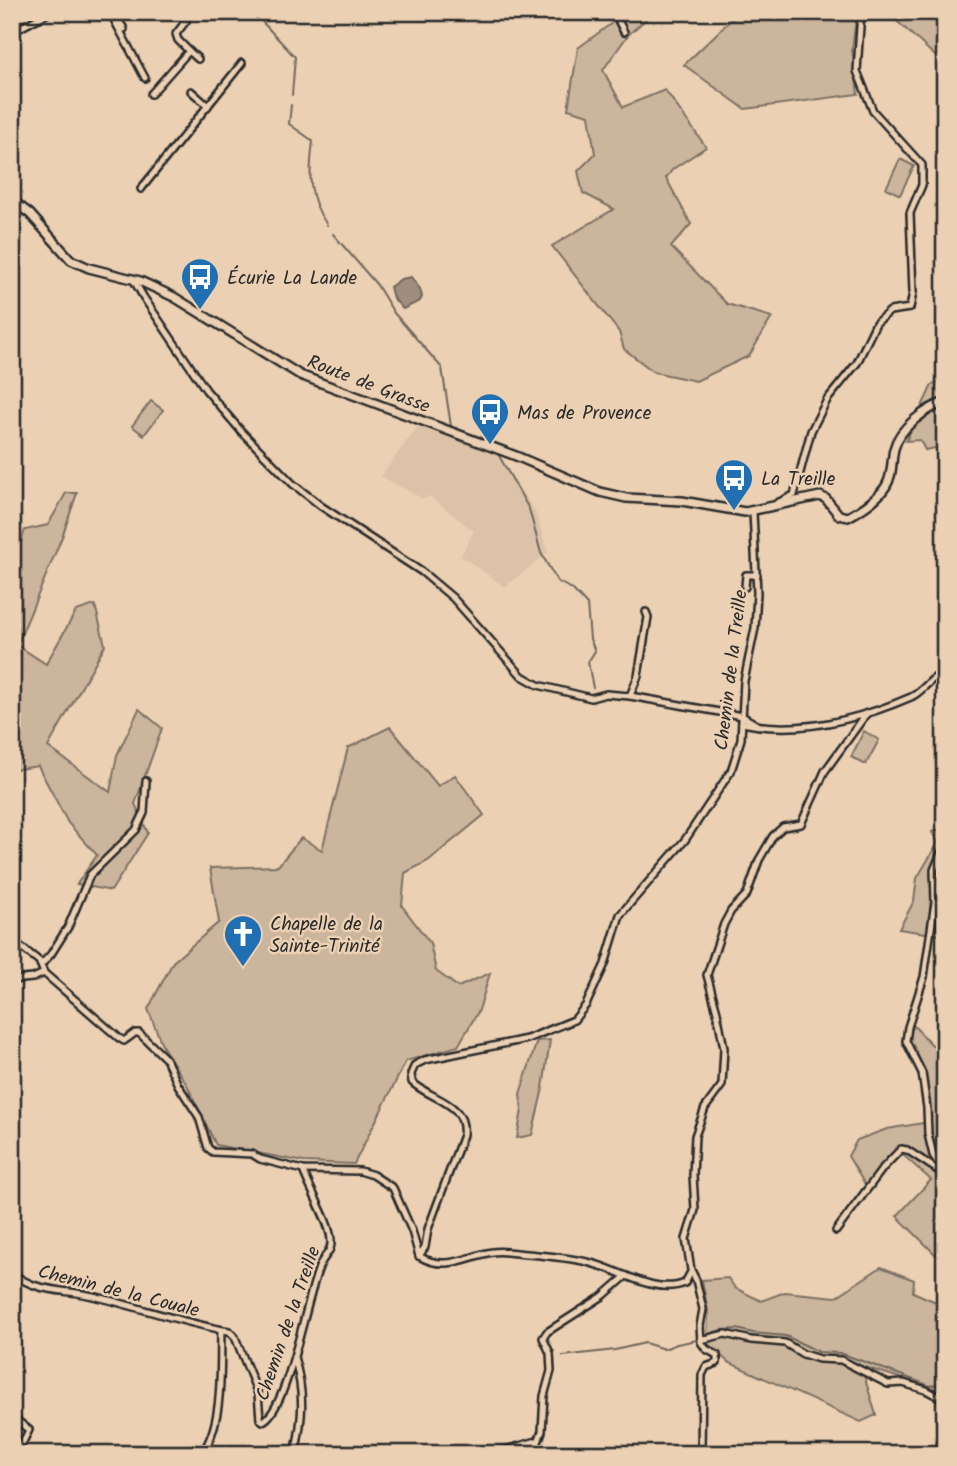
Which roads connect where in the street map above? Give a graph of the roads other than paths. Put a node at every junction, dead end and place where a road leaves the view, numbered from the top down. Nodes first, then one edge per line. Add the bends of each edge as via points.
1 (50, 12) edge
2 (110, 12) edge
3 (119, 12) edge
4 (180, 12) edge
5 (614, 12) edge
6 (861, 12) edge
7 (124, 29) dead end
8 (12, 32) edge
9 (624, 32) dead end
10 (190, 51) junction
11 (198, 59) dead end
12 (242, 63) dead end
13 (145, 78) dead end
14 (191, 91) dead end
15 (151, 94) dead end
16 (208, 106) junction
17 (141, 189) dead end
18 (12, 200) edge
19 (133, 279) junction
20 (149, 285) junction
21 (144, 298) junction
22 (945, 402) edge
23 (775, 506) junction
24 (753, 512) junction
25 (757, 575) junction
26 (745, 587) dead end
27 (646, 612) dead end
28 (945, 672) edge
29 (630, 696) junction
30 (867, 713) junction
31 (742, 716) junction
32 (742, 723) junction
33 (755, 725) junction
34 (741, 739) junction
35 (146, 781) dead end
36 (945, 844) edge
37 (12, 940) edge
38 (41, 965) junction
39 (44, 972) junction
40 (12, 981) edge
41 (303, 1170) junction
42 (945, 1174) edge
43 (836, 1231) dead end
44 (419, 1256) junction
45 (691, 1270) junction
46 (12, 1272) edge
47 (626, 1276) junction
48 (221, 1331) junction
49 (701, 1338) junction
50 (293, 1356) junction
51 (945, 1400) edge
52 (19, 1422) dead end
53 (537, 1441) junction
54 (17, 1454) edge
55 (201, 1454) edge
56 (295, 1454) edge
57 (471, 1454) edge
58 (534, 1454) edge
59 (701, 1454) edge

1 - 8 street
2 - 13 street
3 - 7 street
4 - 10 street via 186,21 176,34
5 - 9 street
6 - 23 street via 859,79 873,111 922,165 922,185 910,213 911,306 890,311 876,323 857,363 817,418 794,495
10 - 11 street
10 - 15 street
12 - 16 street
14 - 16 street
16 - 17 street
18 - 19 street, Route de Grasse via 71,260
19 - 20 street, Route de Grasse
19 - 21 street
20 - 21 street
20 - 24 street, Route de Grasse via 190,305 300,375 587,487 626,498
21 - 29 street via 206,390 293,484 422,572 453,598 522,676 538,685 591,698
22 - 23 street via 901,433 885,488 853,514 841,517 820,496
23 - 24 street
24 - 25 street, Chemin de la Treille
25 - 26 street via 746,575
25 - 31 street, Chemin de la Treille via 755,628
27 - 29 street via 638,676
28 - 30 street via 935,675 915,696
29 - 31 street
30 - 33 street via 811,727
30 - 45 street via 825,771 801,824 783,827 773,836 747,894 724,923 709,964 707,980 722,1034 723,1073 721,1089 705,1108 695,1136 695,1210 687,1239
31 - 32 street, Chemin de la Treille
31 - 33 street
32 - 33 street
32 - 34 street, Chemin de la Treille
33 - 34 street
34 - 44 street, Chemin de la Treille via 731,771 713,800 621,915 604,964 577,1016 527,1039 415,1065 412,1082 456,1109 464,1125
35 - 38 street via 144,813 135,830 90,875 68,927
36 - 42 street via 934,870 935,902 925,966 906,1041 922,1073 928,1134 933,1155
37 - 38 street
38 - 39 street
39 - 40 street
39 - 41 street via 118,1038 124,1041 139,1033 166,1059 213,1152 252,1154
41 - 44 street via 360,1171 393,1188
41 - 50 street, Chemin de la Treille via 331,1245
42 - 43 street via 901,1149
44 - 47 street via 437,1263 501,1251 590,1262
45 - 47 street via 685,1283 673,1286
45 - 49 street via 703,1309
46 - 48 street, Chemin de la Couale via 23,1282 42,1288 92,1296
47 - 53 street via 543,1338 551,1371
48 - 50 street, Chemin de la Treille via 235,1337 258,1394 263,1421 277,1403
48 - 55 street via 214,1431
49 - 51 street via 731,1334 785,1343 803,1354 841,1360 888,1384 903,1383
49 - 59 street via 703,1346 719,1359 702,1375
50 - 56 street via 304,1406
52 - 54 street via 29,1430
53 - 57 street
53 - 58 street

